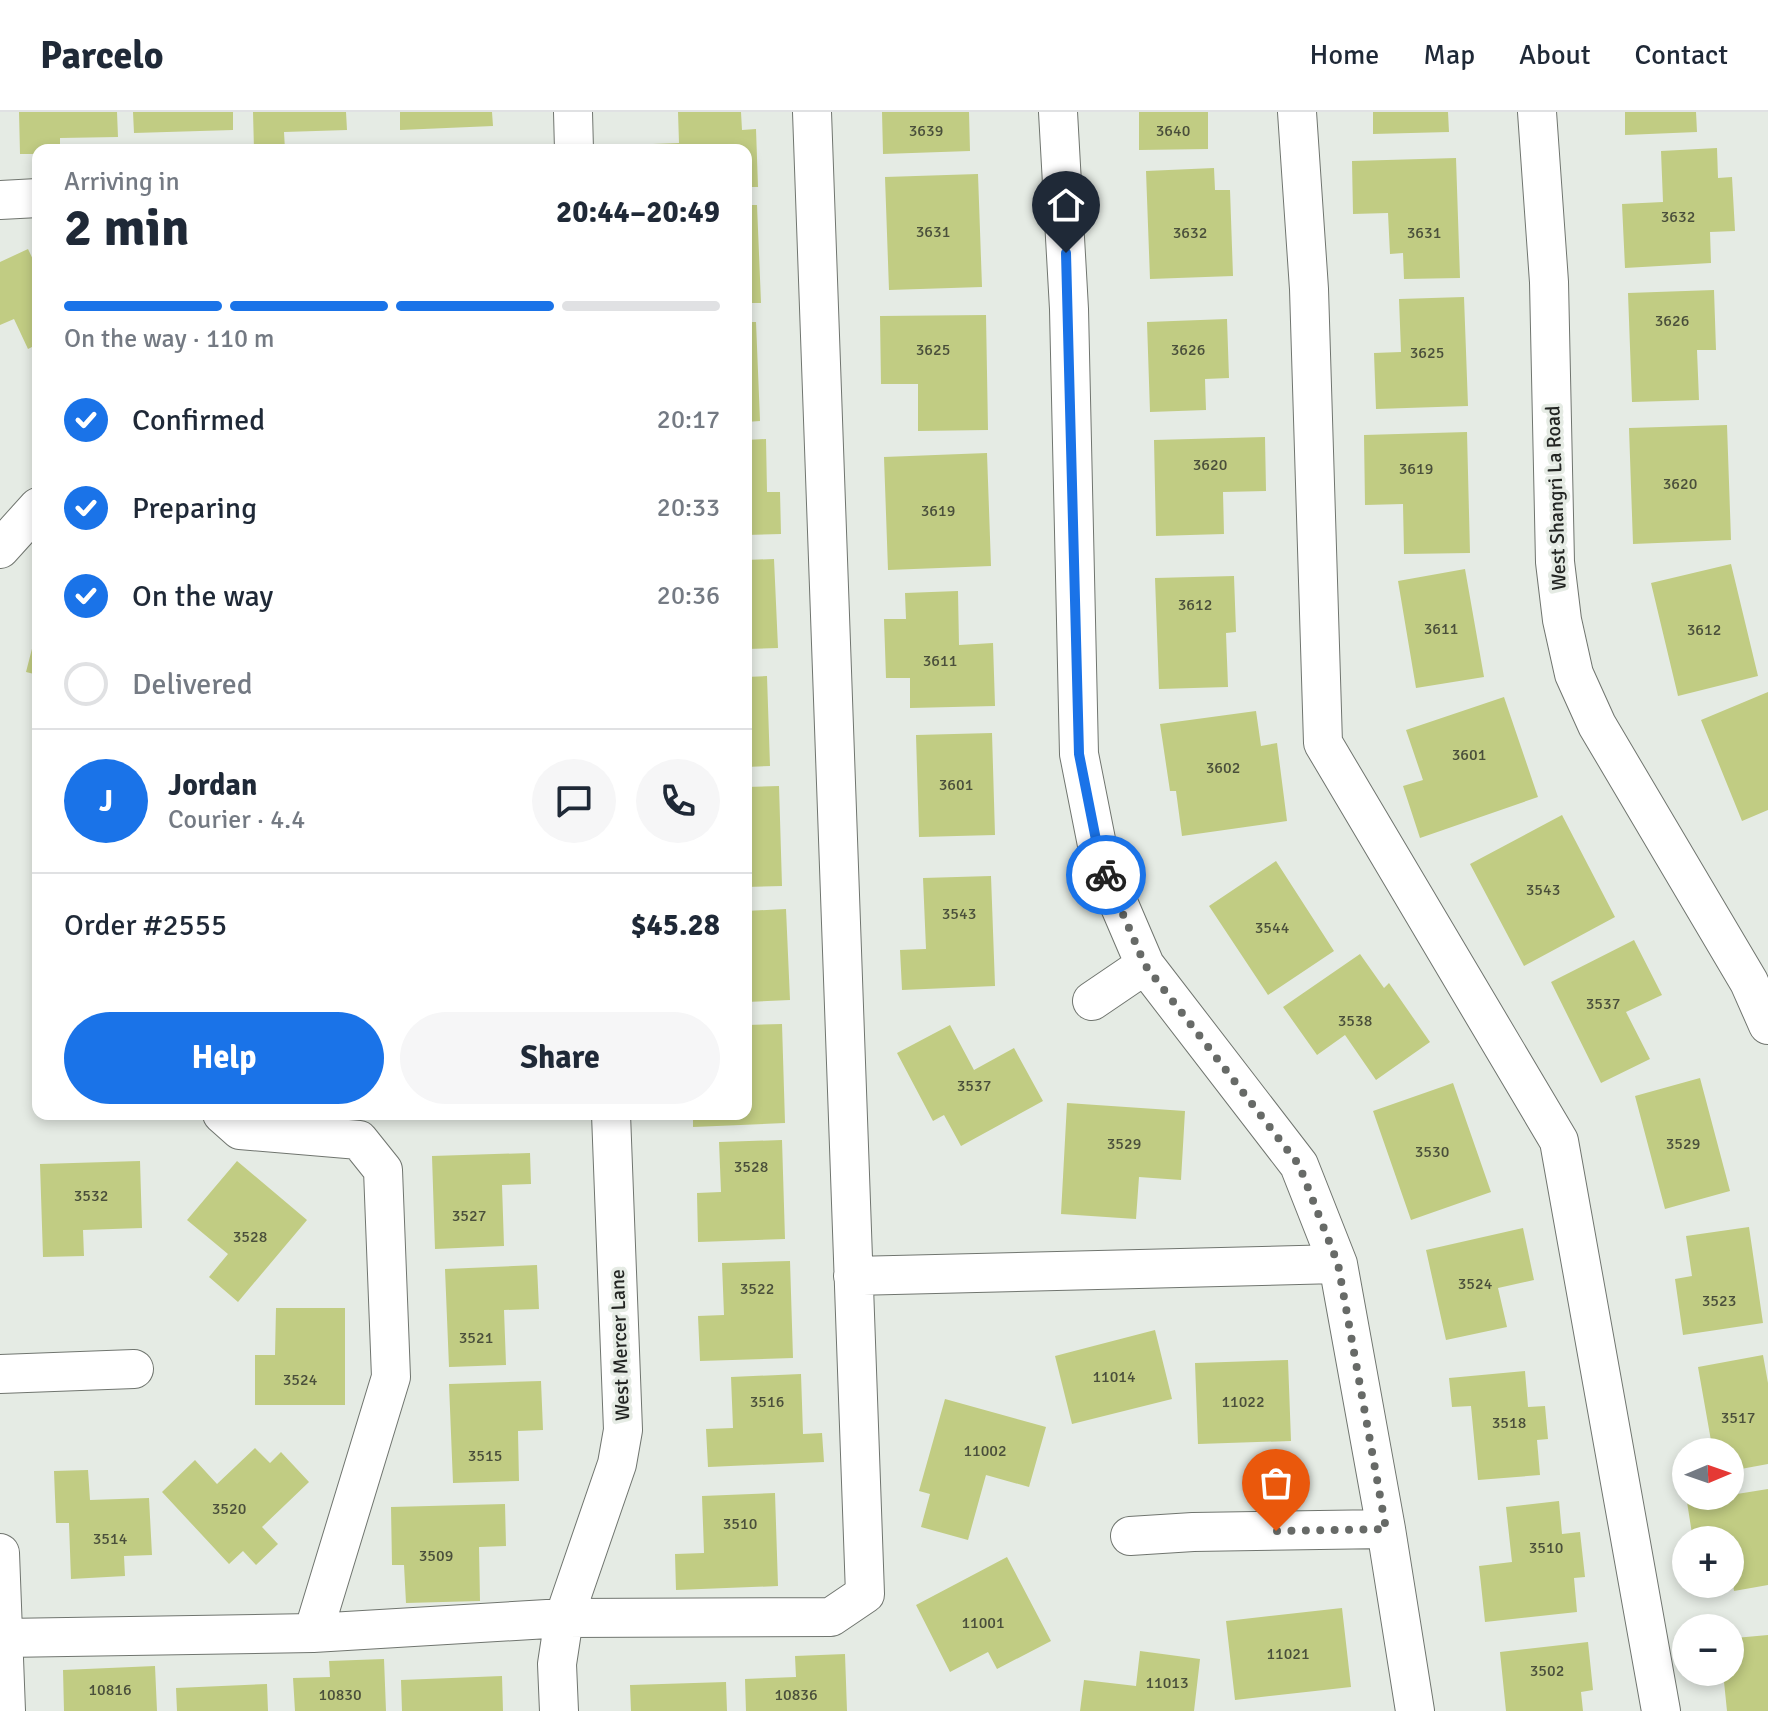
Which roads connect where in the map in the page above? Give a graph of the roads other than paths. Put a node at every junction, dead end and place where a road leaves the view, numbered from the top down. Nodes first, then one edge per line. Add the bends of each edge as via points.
1 (573, 112) edge
2 (812, 112) edge
3 (1058, 112) edge
4 (1297, 112) edge
5 (1537, 112) edge
6 (574, 144) edge
7 (32, 198) edge
8 (0, 200) edge
9 (32, 514) edge
10 (0, 549) edge
11 (1145, 965) junction
12 (1092, 1001) dead end
13 (1768, 1025) edge
14 (229, 1120) edge
15 (611, 1120) edge
16 (1338, 1264) junction
17 (853, 1276) junction
18 (134, 1369) dead end
19 (0, 1374) edge
20 (1386, 1529) junction
21 (1130, 1536) dead end
22 (0, 1553) edge
23 (564, 1618) junction
24 (313, 1633) junction
25 (4, 1638) junction
26 (6, 1711) edge
27 (559, 1711) edge
28 (1415, 1711) edge
29 (1661, 1711) edge

1 - 6 street
2 - 17 street
3 - 11 street via 1069,309 1079,754 1100,860
4 - 29 street via 1309,289 1323,743 1559,1141
5 - 13 street, West Shangri La Road via 1549,282 1555,562 1574,674 1597,725 1749,982
7 - 8 street
9 - 10 street
11 - 12 street
11 - 16 street via 1299,1165
14 - 24 street via 240,1130 359,1140 383,1170 391,1377
15 - 23 street, West Mercer Lane via 623,1430 617,1464
16 - 17 street
16 - 20 street
17 - 23 street via 865,1594 831,1617
18 - 19 street
20 - 21 street
20 - 28 street
22 - 25 street
23 - 24 street
23 - 27 street, West Mercer Lane via 557,1664
24 - 25 street
25 - 26 street

